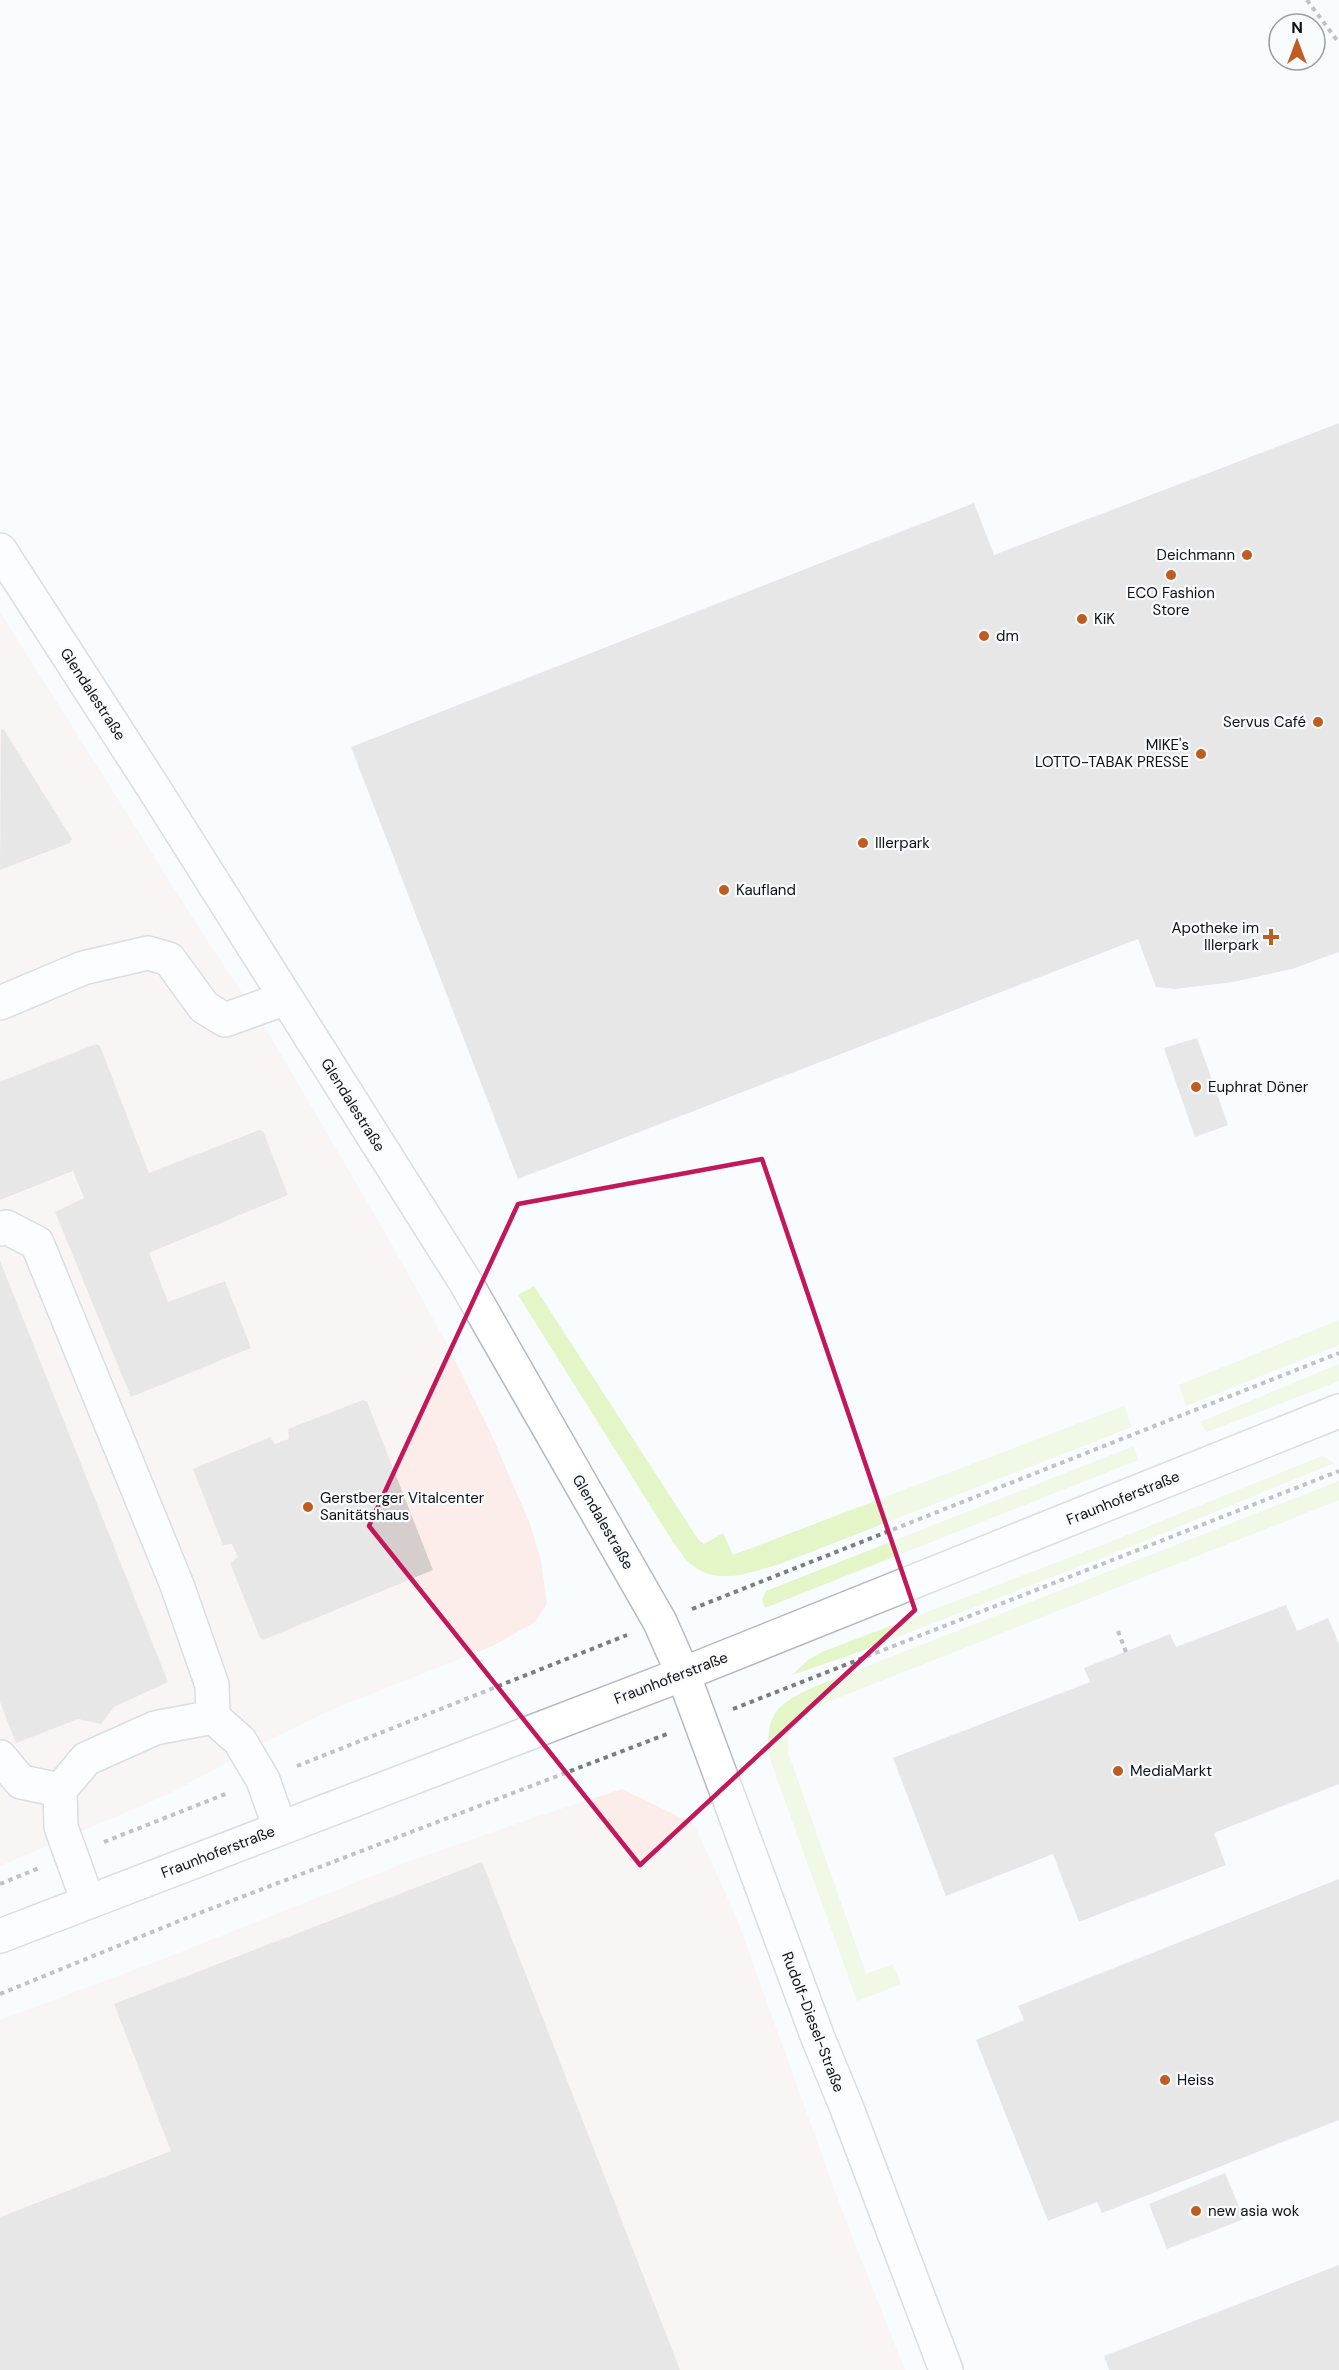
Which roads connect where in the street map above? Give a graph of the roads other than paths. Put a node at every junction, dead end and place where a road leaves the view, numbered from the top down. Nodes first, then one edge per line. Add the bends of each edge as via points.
1 (0, 550) edge
2 (286, 998) junction
3 (0, 1003) edge
4 (0, 1229) edge
5 (1339, 1411) edge
6 (683, 1674) junction
7 (213, 1718) junction
8 (0, 1757) edge
9 (60, 1790) junction
10 (280, 1828) junction
11 (88, 1902) junction
12 (0, 1936) edge
13 (946, 2370) edge

1 - 2 street, Glendalestraße
2 - 3 street via 225,1020 204,1007 169,959 148,953 82,968
2 - 6 street, Glendalestraße via 471,1291 660,1622
4 - 7 street via 6,1227 37,1243 177,1585 212,1685
5 - 6 street, Fraunhoferstraße
6 - 10 street, Fraunhoferstraße
6 - 13 street, Rudolf-Diesel-Straße
7 - 9 street via 155,1728 86,1759
7 - 10 street via 240,1741 262,1780
8 - 9 street via 21,1782
9 - 11 street via 61,1827
10 - 11 street, Fraunhoferstraße
11 - 12 street, Fraunhoferstraße

